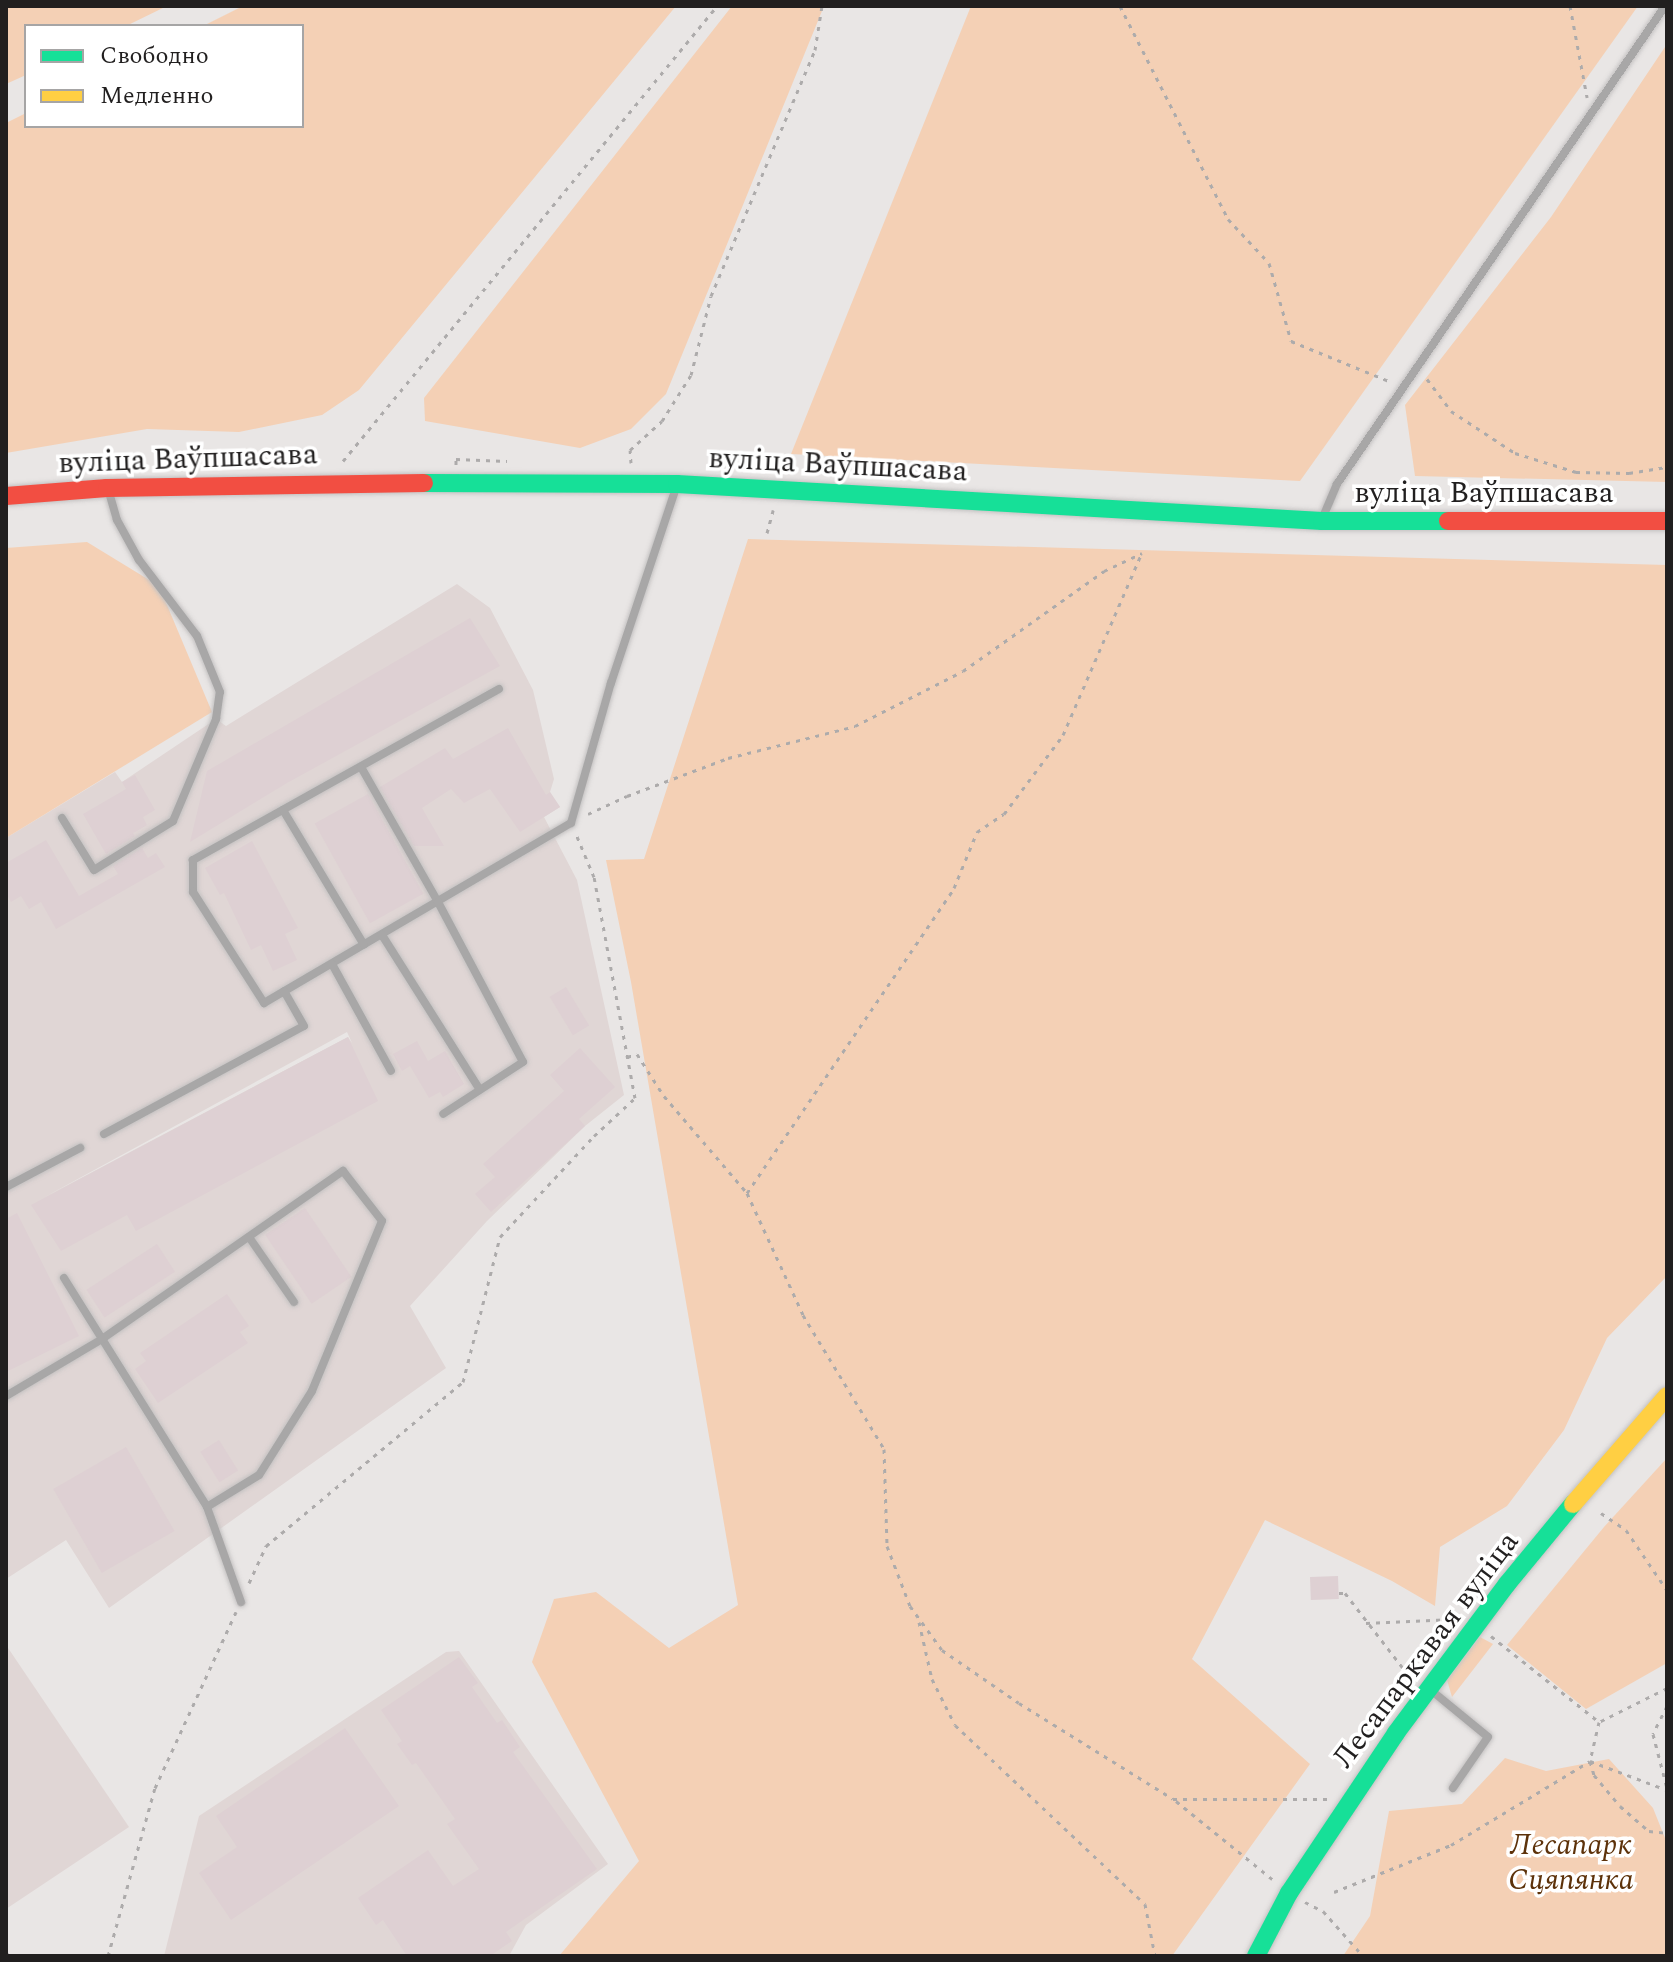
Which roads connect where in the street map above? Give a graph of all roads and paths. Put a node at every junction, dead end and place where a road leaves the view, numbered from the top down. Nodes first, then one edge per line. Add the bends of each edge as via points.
1 (717, 6) edge
2 (822, 6) edge
3 (1120, 6) edge
4 (1570, 6) edge
5 (1665, 6) edge
6 (1589, 113) junction
7 (1417, 366) junction
8 (1403, 387) junction
9 (631, 466) dead end
10 (1667, 467) edge
11 (326, 482) junction
12 (677, 484) junction
13 (107, 488) junction
14 (6, 496) edge
15 (1322, 521) junction
16 (1667, 521) edge
17 (499, 689) dead end
18 (361, 767) junction
19 (283, 810) junction
20 (62, 818) dead end
21 (571, 823) junction
22 (438, 902) junction
23 (382, 935) junction
24 (364, 945) junction
25 (332, 964) junction
26 (284, 991) junction
27 (627, 1057) junction
28 (391, 1071) dead end
29 (480, 1090) junction
30 (443, 1114) dead end
31 (104, 1134) dead end
32 (80, 1148) dead end
33 (6, 1187) edge
34 (747, 1193) junction
35 (249, 1237) junction
36 (64, 1278) dead end
37 (294, 1302) dead end
38 (102, 1339) junction
39 (6, 1396) edge
40 (1667, 1396) edge
41 (207, 1507) junction
42 (1601, 1513) dead end
43 (1667, 1590) edge
44 (1339, 1593) dead end
45 (241, 1602) junction
46 (918, 1617) junction
47 (1454, 1619) dead end
48 (1366, 1623) junction
49 (1500, 1643) dead end
50 (1411, 1678) dead end
51 (1667, 1688) edge
52 (1429, 1689) junction
53 (1667, 1706) edge
54 (1599, 1722) junction
55 (1590, 1761) junction
56 (1453, 1788) dead end
57 (1667, 1789) edge
58 (1352, 1797) junction
59 (1173, 1799) junction
60 (1667, 1833) edge
61 (1334, 1892) dead end
62 (1289, 1893) junction
63 (108, 1956) edge
64 (1155, 1956) edge
65 (1256, 1956) edge
66 (1363, 1956) edge

1 - 11 path
2 - 9 path via 815,50 711,296 691,375 662,421 630,450
3 - 8 path via 1228,219 1269,263 1291,341
4 - 6 path
5 - 6 lane
6 - 7 lane
7 - 8 lane
7 - 10 path via 1451,411 1515,453 1576,472
8 - 15 lane via 1337,484
11 - 12 main road, вуліца Ваўпшасава
11 - 13 main road, вуліца Ваўпшасава
12 - 15 main road, вуліца Ваўпшасава
12 - 21 lane
13 - 14 main road, вуліца Ваўпшасава
13 - 20 lane via 139,560 197,636 220,692 216,719 173,821 94,870
15 - 16 main road, вуліца Ваўпшасава
17 - 18 lane
18 - 19 lane
18 - 22 lane
19 - 24 lane
19 - 26 lane via 193,860 193,892 264,1003
21 - 22 lane
21 - 27 path via 594,877
21 - 34 path via 728,758 855,726 963,671 1104,571 1142,553 1063,735 1004,814 977,832 954,888
22 - 23 lane
22 - 29 lane via 523,1062
23 - 24 lane
23 - 29 lane
24 - 25 lane
25 - 26 lane
25 - 28 lane
26 - 31 lane via 304,1026
27 - 34 path via 637,1054 664,1096
27 - 45 path via 635,1098 500,1237 463,1382 266,1546
29 - 30 lane
32 - 33 lane
34 - 46 path via 803,1315 884,1449 887,1546
35 - 37 lane
35 - 38 lane
35 - 41 lane via 343,1171 382,1221 312,1391 259,1475
36 - 38 lane
38 - 39 lane
38 - 41 lane
40 - 52 main road, Лесапаркавая вуліца via 1523,1564
41 - 45 lane
42 - 43 path via 1626,1530
44 - 48 path via 1345,1593
45 - 63 path via 155,1788
46 - 59 path via 942,1650
46 - 64 path via 932,1679 955,1725 1145,1904
47 - 48 path
48 - 50 path
49 - 54 path
51 - 54 path
52 - 56 lane via 1488,1737
52 - 58 main road, Лесапаркавая вуліца
53 - 57 path via 1653,1734
54 - 55 path
55 - 57 path
55 - 60 path via 1594,1775 1620,1806 1649,1831
55 - 61 path via 1451,1845
58 - 59 path
58 - 62 main road, Лесапаркавая вуліца
59 - 62 path
62 - 65 main road, Лесапаркавая вуліца
62 - 66 path via 1323,1911

